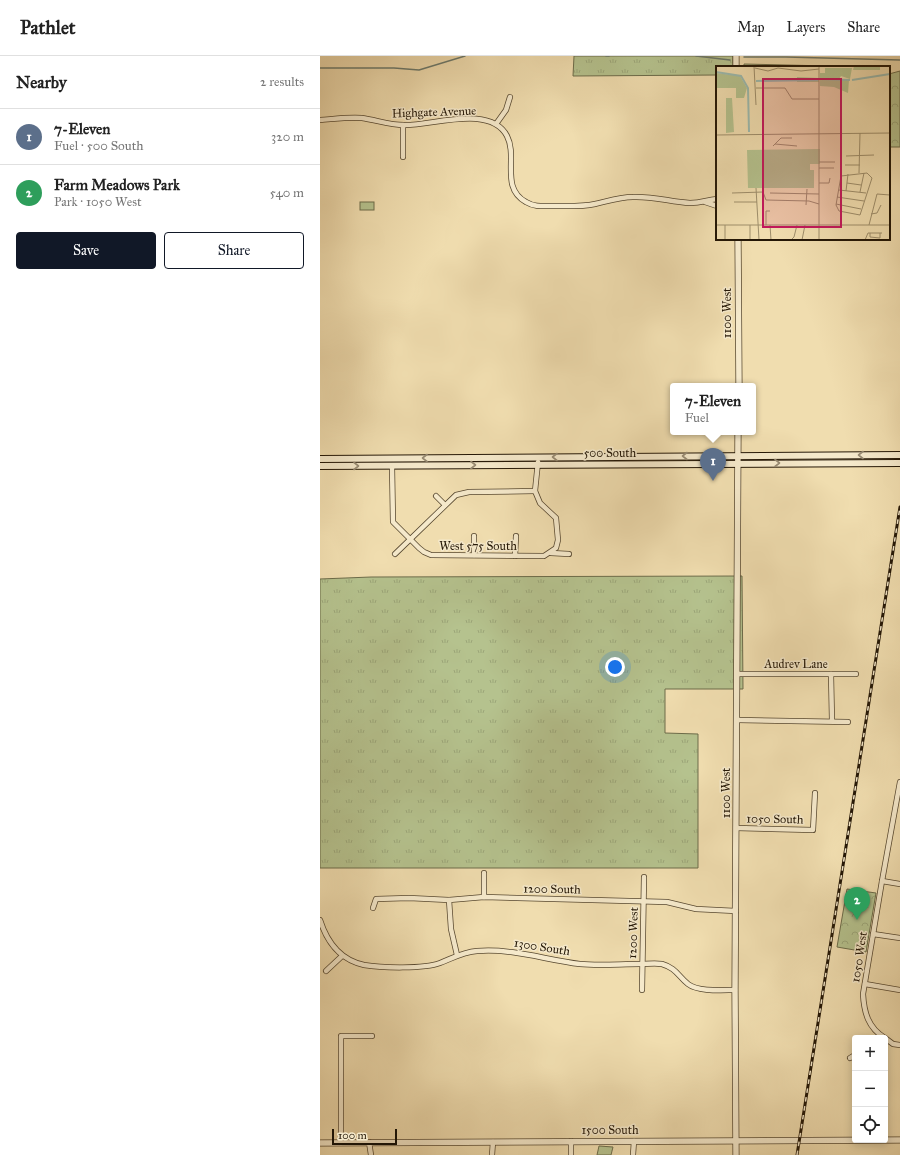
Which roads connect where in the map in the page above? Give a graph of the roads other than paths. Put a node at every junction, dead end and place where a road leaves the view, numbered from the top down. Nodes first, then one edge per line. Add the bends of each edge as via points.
1 (510, 97) dead end
2 (320, 120) edge
3 (496, 124) junction
4 (403, 125) junction
5 (403, 157) dead end
6 (716, 199) edge
7 (705, 202) junction
8 (716, 206) edge
9 (738, 240) edge
10 (739, 383) edge
11 (738, 435) edge
12 (900, 455) edge
13 (738, 456) junction
14 (538, 457) junction
15 (320, 459) edge
16 (900, 463) edge
17 (538, 464) junction
18 (738, 464) junction
19 (320, 466) edge
20 (392, 466) junction
21 (535, 491) junction
22 (436, 496) dead end
23 (445, 505) junction
24 (474, 536) dead end
25 (516, 536) dead end
26 (410, 539) junction
27 (551, 553) junction
28 (395, 554) dead end
29 (570, 554) dead end
30 (474, 555) junction
31 (515, 556) junction
32 (737, 674) junction
33 (831, 674) junction
34 (856, 674) dead end
35 (737, 720) junction
36 (832, 721) junction
37 (848, 722) dead end
38 (900, 782) edge
39 (815, 793) dead end
40 (736, 828) junction
41 (484, 873) dead end
42 (644, 877) dead end
43 (882, 881) junction
44 (900, 884) edge
45 (484, 897) junction
46 (449, 900) junction
47 (644, 901) junction
48 (373, 908) dead end
49 (736, 911) junction
50 (320, 920) edge
51 (872, 934) junction
52 (900, 938) edge
53 (457, 955) junction
54 (342, 956) junction
55 (642, 964) junction
56 (326, 971) dead end
57 (864, 984) junction
58 (642, 990) dead end
59 (735, 990) junction
60 (900, 990) edge
61 (881, 1035) edge
62 (372, 1036) dead end
63 (888, 1040) edge
64 (900, 1045) edge
65 (900, 1140) edge
66 (570, 1141) junction
67 (634, 1141) junction
68 (736, 1141) junction
69 (369, 1142) junction
70 (493, 1142) junction
71 (320, 1143) edge
72 (340, 1143) junction
73 (371, 1155) edge
74 (492, 1155) edge
75 (571, 1155) edge
76 (632, 1155) edge
77 (736, 1155) edge

1 - 3 street via 506,110
2 - 4 street, Highgate Avenue via 351,117
3 - 4 street, Highgate Avenue via 462,119
3 - 7 street via 505,133 510,145 514,190 527,203 539,206 573,206 634,196
4 - 5 street
6 - 7 street
7 - 8 street
9 - 10 street, 1100 West
11 - 13 street, 1100 West
12 -> 13 main road, 500 South
13 -> 14 main road, 500 South
13 - 18 street, 1100 West
14 -> 15 main road, 500 South
14 - 17 street
18 -> 16 main road, 500 South
17 - 18 main road, 500 South
20 -> 17 main road, 500 South
17 - 21 street
18 - 32 street, 1100 West
19 -> 20 main road, 500 South
20 - 26 street, West 575 South via 393,522
21 - 23 street via 462,493
21 - 27 street via 540,503 556,518 558,540 556,548
22 - 23 street
23 - 26 street
24 - 30 street
25 - 31 street
26 - 28 street
26 - 30 street, West 575 South via 431,555
27 - 29 street, West 575 South
27 - 31 street, West 575 South via 544,556
30 - 31 street, West 575 South
32 - 33 street, Audrev Lane
32 - 35 street, 1100 West
33 - 34 street, Audrev Lane
33 - 36 street
35 - 36 street
35 - 40 street, 1100 West
36 - 37 street
38 - 43 street, 1050 West
39 - 40 street, 1050 South via 813,830
40 - 49 street, 1100 West
41 - 45 street
42 - 47 street, 1200 West
43 - 44 street
43 - 51 street, 1050 West
45 - 46 street, 1200 South
45 - 47 street, 1200 South
46 - 48 street, 1200 South via 376,899
46 - 53 street via 451,929
47 - 49 street, 1200 South via 667,902 696,909
47 - 55 street, 1200 West
49 - 59 street, 1100 West
50 - 54 street via 327,938
51 - 52 street
51 - 57 street, 1050 West
53 - 54 street, 1300 South via 439,963 408,967 364,964
53 - 55 street, 1300 South via 478,950 521,953 580,964
54 - 56 street
55 - 58 street, 1200 West
55 - 59 street, 1300 South via 661,964 676,970 689,985 712,991
57 - 60 street
57 - 61 street, 1050 West via 865,1013 870,1024
59 - 68 street, 1100 West
62 - 72 street via 341,1036
63 - 64 street
65 - 68 street, 1500 South
66 - 67 street, 1500 South
66 - 70 street, 1500 South
66 - 75 street
67 - 68 street, 1500 South
67 - 76 street
68 - 77 street, 1100 West
69 - 70 street, 1500 South
69 - 72 street, 1500 South
69 - 73 street
70 - 74 street
71 - 72 street, 1500 South

